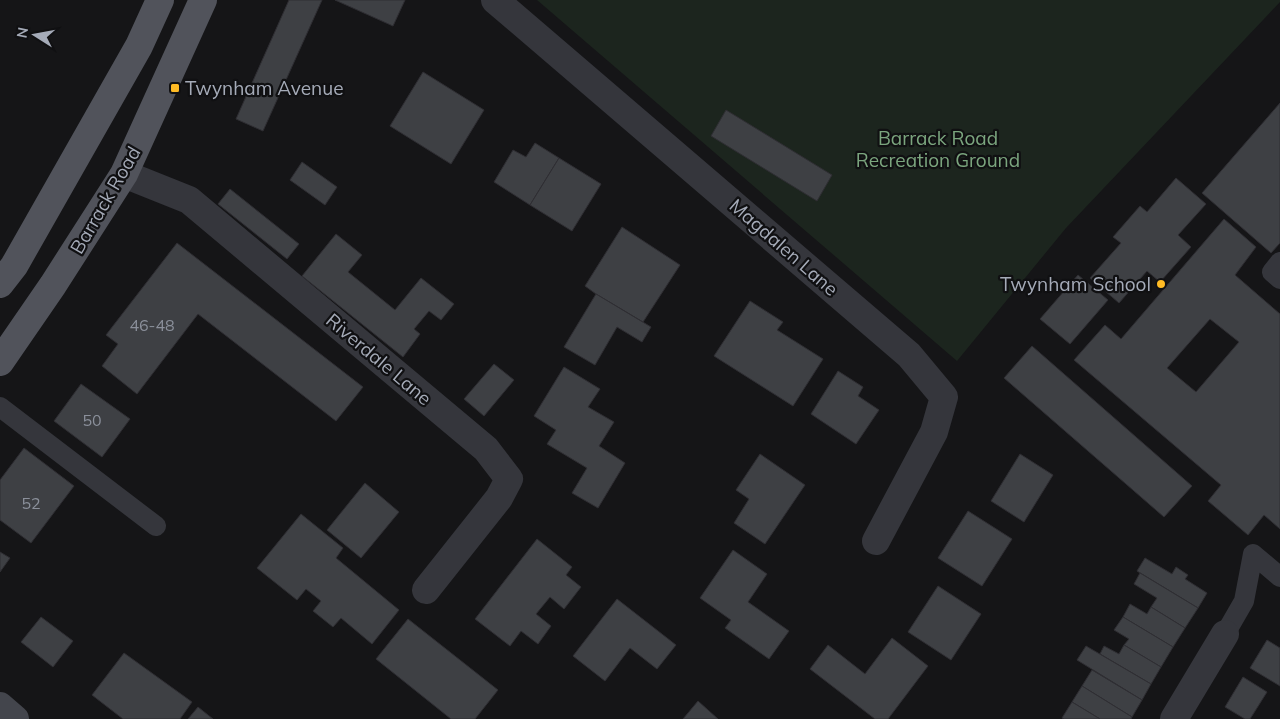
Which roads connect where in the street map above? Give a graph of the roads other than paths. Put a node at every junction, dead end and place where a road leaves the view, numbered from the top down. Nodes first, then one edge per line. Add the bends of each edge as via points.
1 (160, 0) edge
2 (203, 0) edge
3 (495, 0) edge
4 (124, 174) junction
5 (1280, 262) edge
6 (5, 268) edge
7 (1280, 279) edge
8 (0, 362) edge
9 (0, 407) edge
10 (156, 526) dead end
11 (876, 542) dead end
12 (1280, 577) edge
13 (426, 590) dead end
14 (1225, 634) joint
15 (0, 706) edge
16 (15, 719) edge
17 (1174, 719) edge

1 - 6 main road via 139,46
2 - 4 main road, Barrack Road
3 - 11 street, Magdalen Lane via 909,355 944,397 934,432
4 - 8 main road, Barrack Road
4 - 13 street, Riverdale Lane via 189,200 486,449 509,479 500,498
5 - 7 lane via 1272,272
9 - 10 lane
12 - 14 lane via 1253,554 1244,601
14 - 17 street
15 - 16 main road

